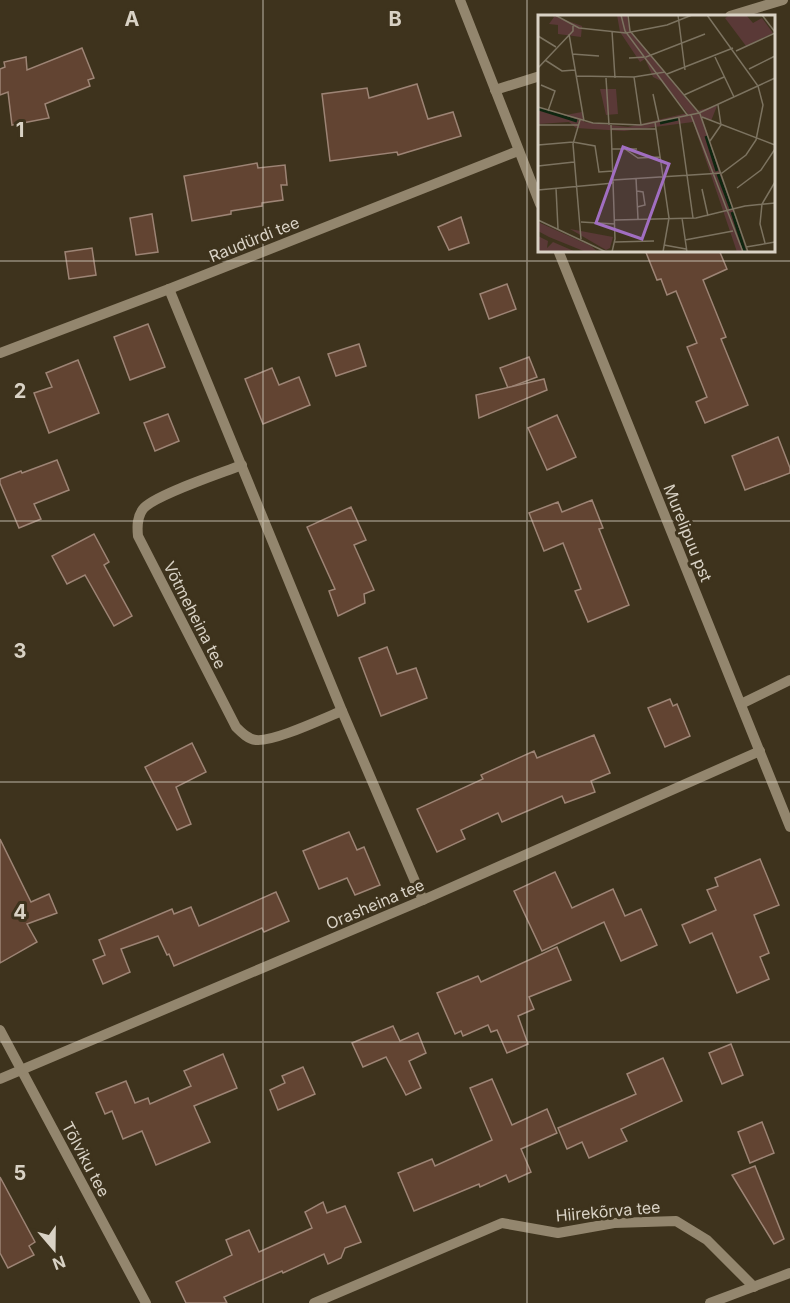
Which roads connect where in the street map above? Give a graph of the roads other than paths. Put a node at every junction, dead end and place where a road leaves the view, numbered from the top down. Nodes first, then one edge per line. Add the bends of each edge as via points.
1 (460, 0) edge
2 (783, 0) edge
3 (733, 15) edge
4 (538, 77) edge
5 (495, 90) junction
6 (518, 151) junction
7 (538, 199) edge
8 (559, 252) edge
9 (169, 289) junction
10 (0, 353) edge
11 (242, 465) junction
12 (790, 680) edge
13 (741, 704) junction
14 (342, 711) junction
15 (760, 751) junction
16 (790, 827) edge
17 (423, 900) junction
18 (0, 1030) edge
19 (21, 1070) junction
20 (0, 1079) edge
21 (790, 1273) edge
22 (754, 1287) junction
23 (146, 1303) edge
24 (314, 1303) edge
25 (710, 1303) edge

1 - 5 street
2 - 3 street
4 - 5 street
5 - 6 street
6 - 7 street
6 - 9 street, Raudürdi tee
8 - 13 street, Murelipuu pst
9 - 10 street, Raudürdi tee
9 - 11 street
11 - 14 street
11 - 14 street, Võtmeheina tee via 156,499 143,509 137,523 138,536 236,728 254,740 267,740
12 - 13 street
13 - 15 street, Murelipuu pst
14 - 17 street
15 - 16 street, Murelipuu pst
15 - 17 street, Orasheina tee
17 - 19 street, Orasheina tee
18 - 19 street, Tõlviku tee
19 - 20 street, Orasheina tee
19 - 23 street, Tõlviku tee
21 - 22 street
22 - 24 street, Hiirekõrva tee via 707,1240 676,1221 614,1223 558,1233 502,1223
22 - 25 street

